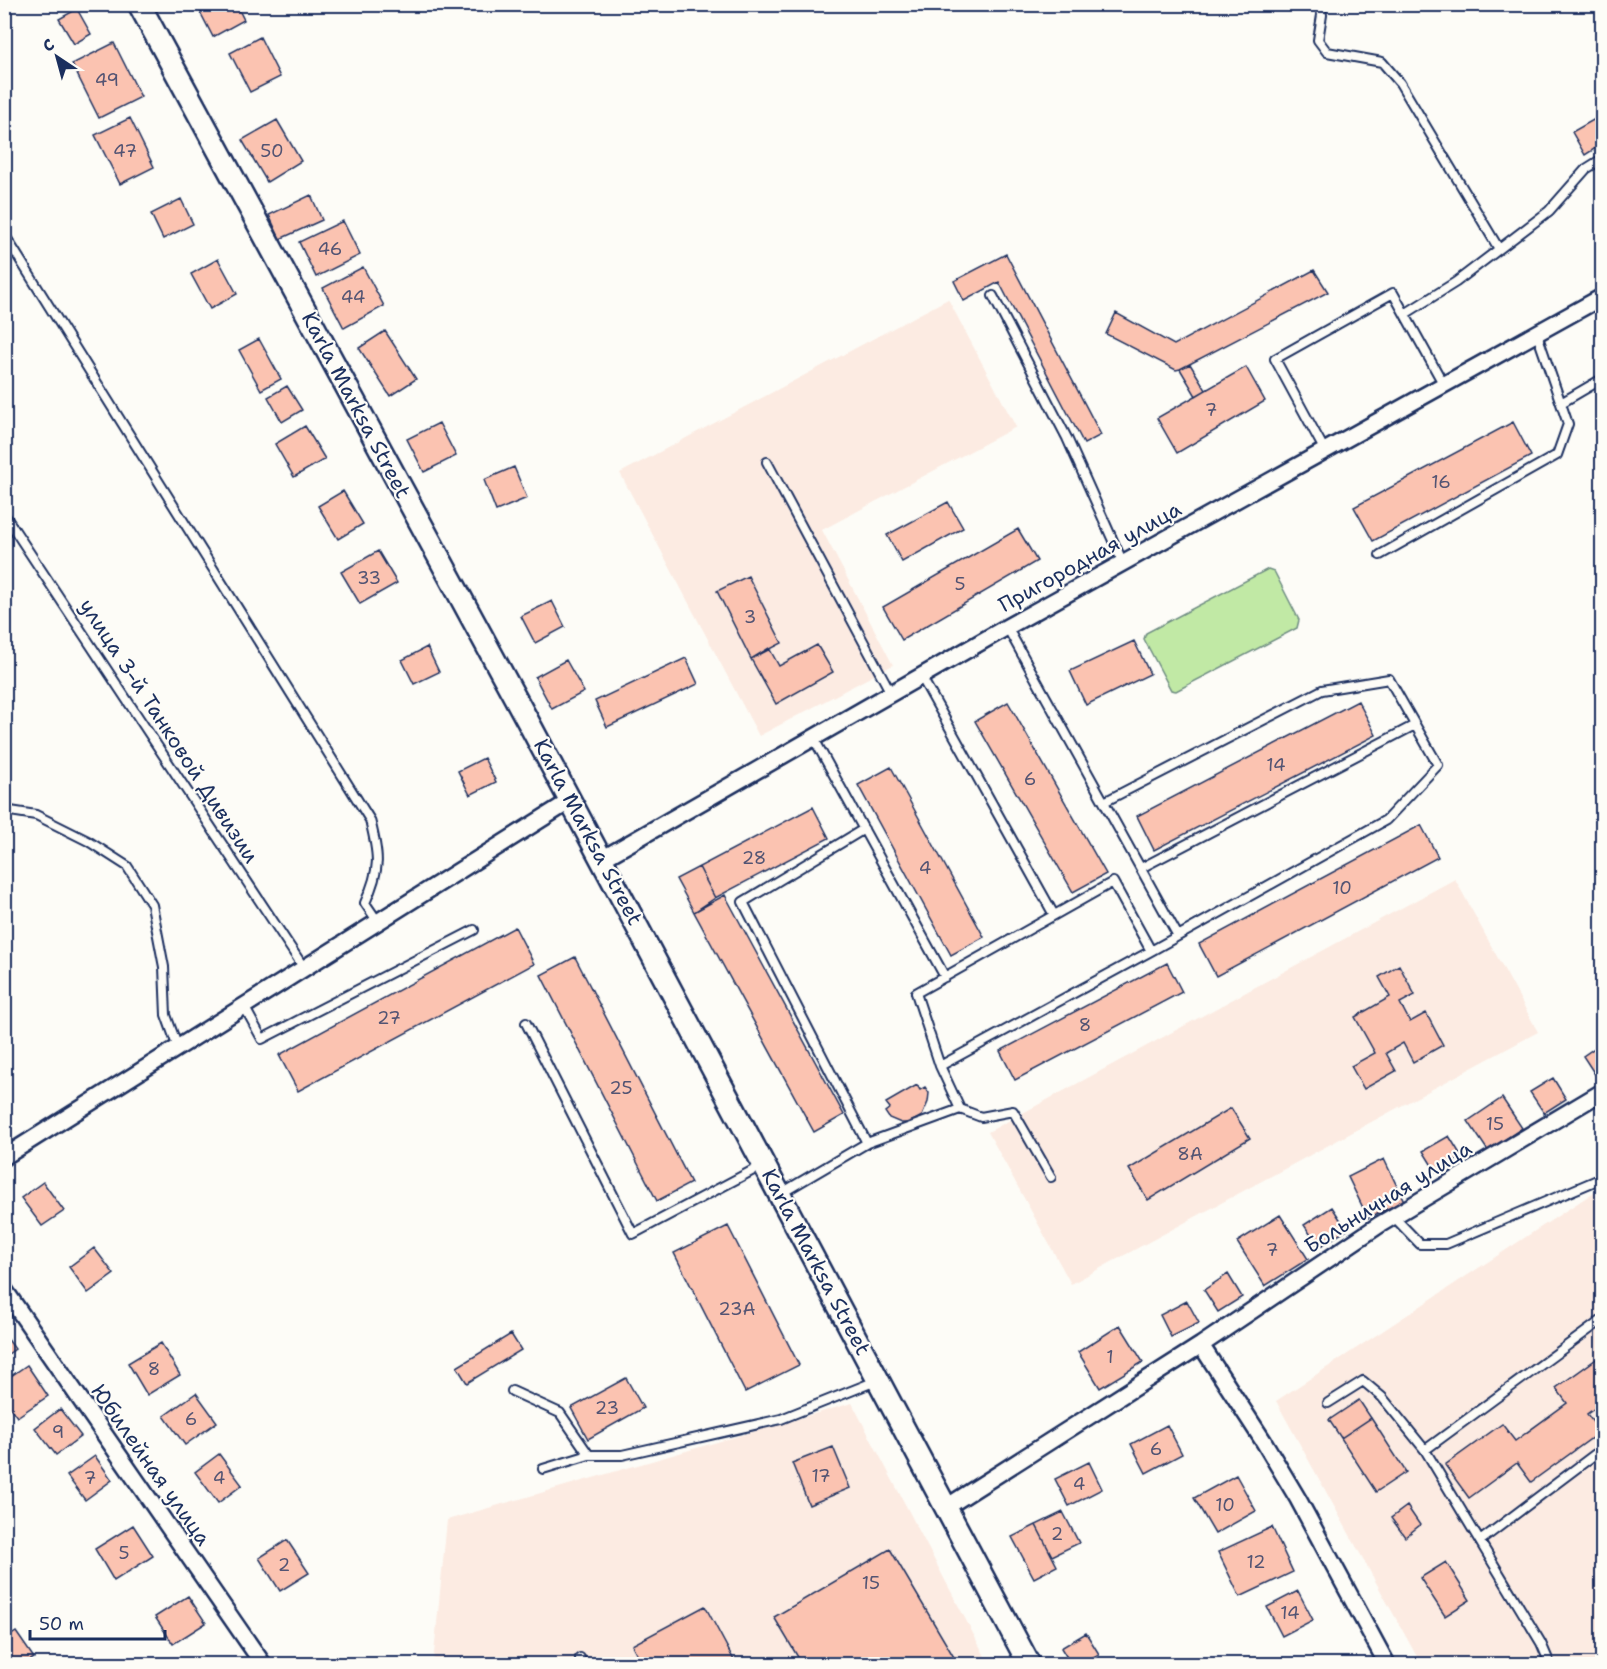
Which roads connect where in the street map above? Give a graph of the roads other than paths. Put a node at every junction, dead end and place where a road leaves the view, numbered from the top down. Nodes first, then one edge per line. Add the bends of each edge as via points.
1 (139, 4) edge
2 (1320, 4) edge
3 (1602, 159) edge
4 (4, 234) edge
5 (1499, 249) junction
6 (993, 296) dead end
7 (1602, 297) edge
8 (1405, 314) junction
9 (1537, 333) junction
10 (1602, 379) edge
11 (1444, 385) junction
12 (1561, 404) junction
13 (1325, 451) junction
14 (767, 462) dead end
15 (4, 514) edge
16 (1380, 555) dead end
17 (1123, 563) junction
18 (1007, 627) junction
19 (921, 676) junction
20 (891, 693) junction
21 (1415, 725) junction
22 (813, 738) junction
23 (570, 801) junction
24 (1104, 802) junction
25 (4, 810) edge
26 (864, 830) junction
27 (602, 859) junction
28 (1141, 868) junction
29 (1054, 915) junction
30 (378, 922) junction
31 (474, 930) dead end
32 (1178, 936) junction
33 (1150, 951) junction
34 (304, 968) junction
35 (945, 977) junction
36 (244, 1006) junction
37 (526, 1023) dead end
38 (178, 1048) junction
39 (940, 1066) junction
40 (1602, 1092) edge
41 (960, 1109) junction
42 (867, 1143) junction
43 (4, 1157) edge
44 (764, 1164) junction
45 (1051, 1177) dead end
46 (1602, 1178) edge
47 (780, 1194) junction
48 (1393, 1216) junction
49 (4, 1289) edge
50 (1602, 1320) edge
51 (1201, 1345) junction
52 (879, 1380) junction
53 (512, 1391) dead end
54 (1328, 1403) dead end
55 (1602, 1449) edge
56 (1425, 1450) junction
57 (589, 1455) junction
58 (543, 1469) dead end
59 (945, 1508) junction
60 (1480, 1541) junction
61 (263, 1665) edge
62 (1029, 1665) edge
63 (1387, 1665) edge
64 (1550, 1665) edge

1 - 23 main road, Karla Marksa Street
2 - 5 lane via 1318,40 1327,52 1382,62 1400,83
3 - 5 lane via 1586,169 1549,211
4 - 30 lane via 370,820 378,855 375,882 365,903
5 - 8 lane
6 - 17 lane via 1067,438
7 - 9 street, Пригородная улица
8 - 11 lane
8 - 13 lane via 1393,293 1275,359
9 - 11 street, Пригородная улица
9 - 12 lane
10 - 12 lane
11 - 13 street, Пригородная улица
12 - 16 lane via 1568,424 1557,455
13 - 17 street, Пригородная улица
14 - 20 lane
15 - 34 lane, улица 3-й Танковой Дивизии
17 - 18 street, Пригородная улица
18 - 19 street, Пригородная улица
18 - 24 lane
19 - 20 street, Пригородная улица
19 - 29 lane
20 - 22 street, Пригородная улица
21 - 24 lane via 1389,678 1322,690
21 - 28 lane
21 - 32 lane via 1438,765 1386,820
22 - 26 lane
22 - 27 street, Пригородная улица
23 - 27 main road, Karla Marksa Street
23 - 30 street
24 - 28 lane
25 - 38 lane via 36,815 127,866 152,905 164,967 166,1015
26 - 35 lane
26 - 42 lane via 743,902
27 - 44 main road, Karla Marksa Street
28 - 32 lane
29 - 33 lane via 1113,882
29 - 35 lane
30 - 34 street
31 - 36 lane via 262,1039
32 - 33 lane
33 - 39 lane
34 - 36 street
35 - 39 lane via 916,993
36 - 38 street
37 - 44 lane via 633,1234
38 - 43 street
39 - 41 lane
40 - 48 street, Больничная улица
41 - 42 lane
41 - 45 lane via 981,1117 1012,1112
42 - 47 lane
44 - 47 main road, Karla Marksa Street
46 - 48 lane via 1446,1244 1420,1244
47 - 52 main road, Karla Marksa Street
48 - 51 street, Больничная улица
49 - 61 street, Юбилейная улица
50 - 56 lane
51 - 59 street, Больничная улица
51 - 63 street via 1293,1490
52 - 57 lane via 782,1419 622,1455
52 - 59 main road, Karla Marksa Street
53 - 57 lane via 560,1413
54 - 56 lane via 1363,1381 1382,1397
55 - 60 lane
56 - 60 lane
57 - 58 lane
59 - 62 main road, Karla Marksa Street
60 - 64 lane

